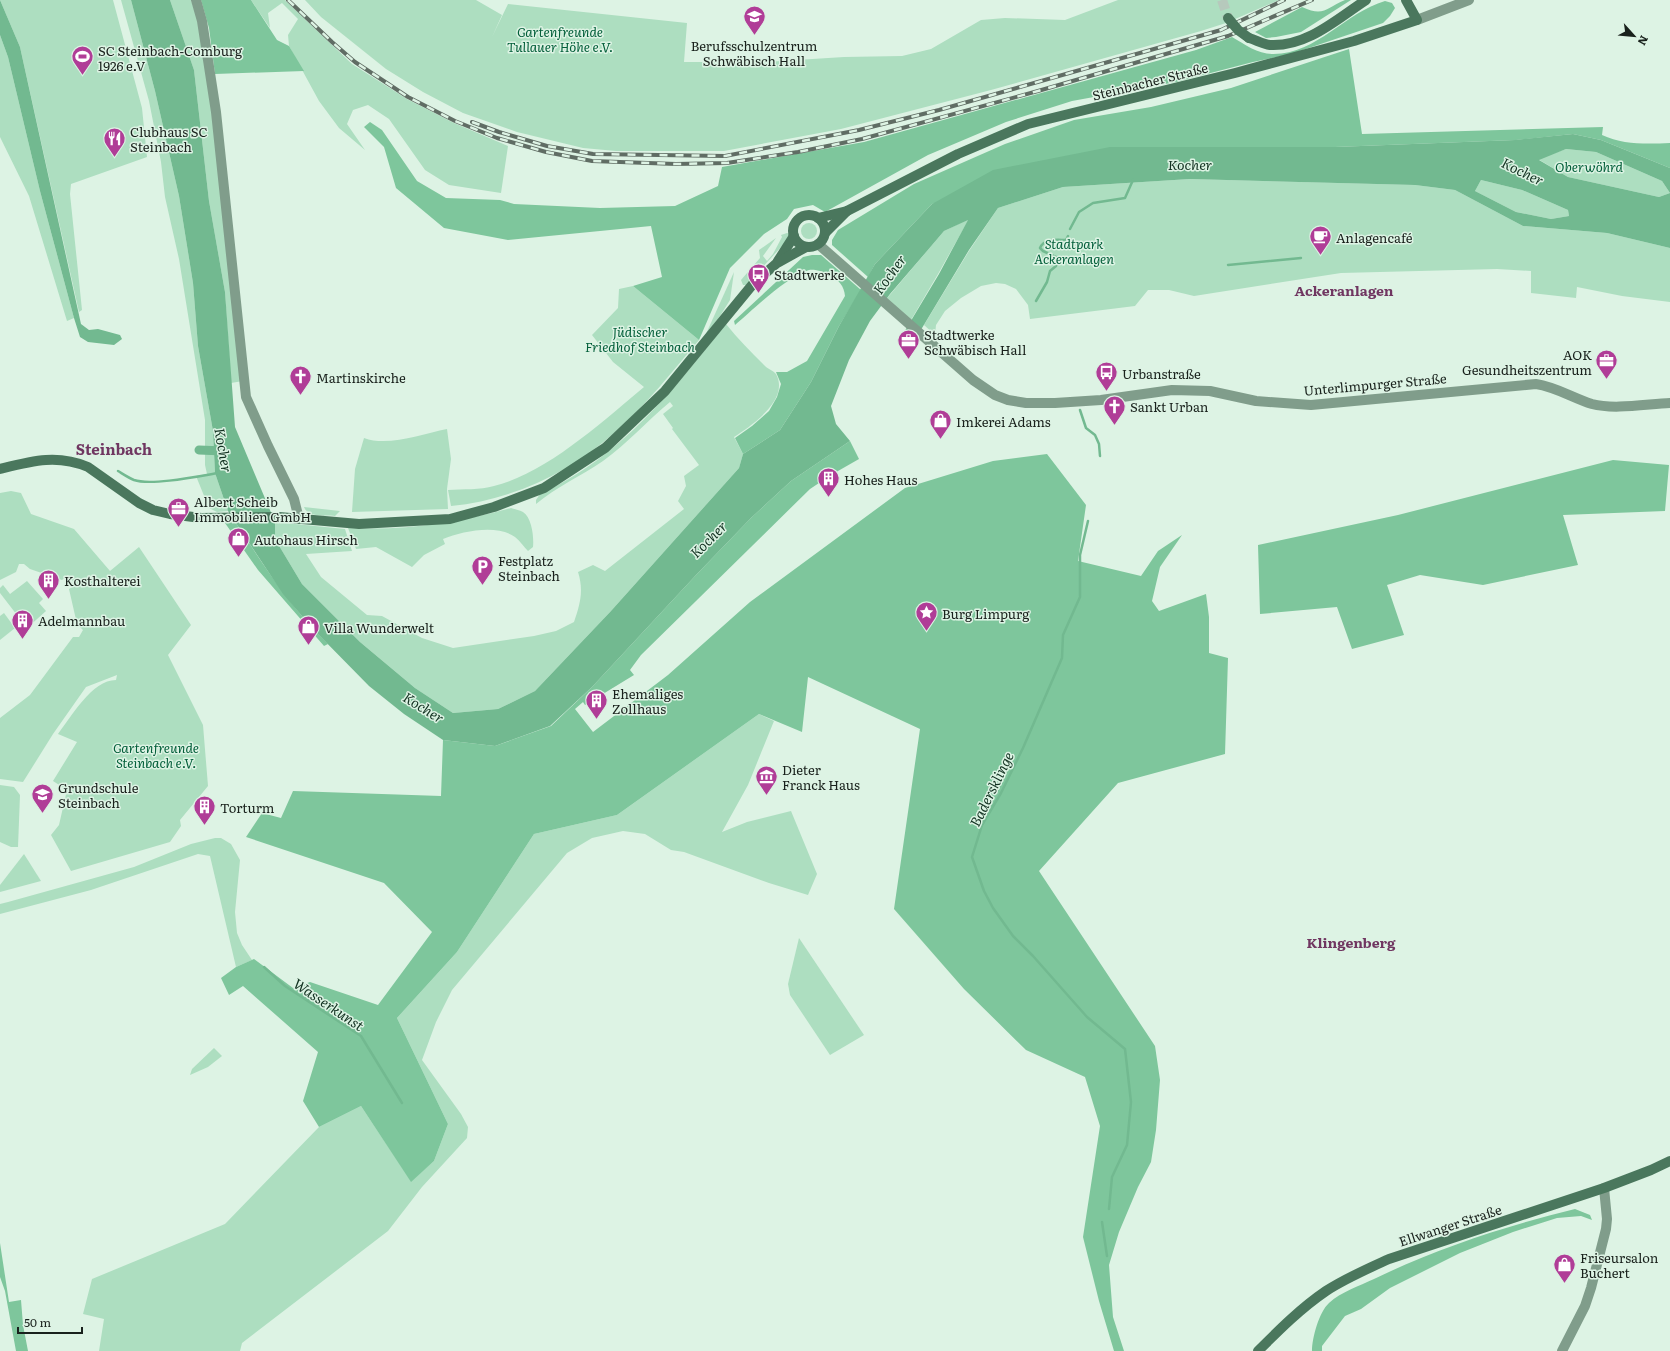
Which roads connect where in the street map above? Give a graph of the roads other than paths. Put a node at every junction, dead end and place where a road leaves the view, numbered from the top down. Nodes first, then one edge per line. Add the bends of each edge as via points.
1 (196, 0) edge
2 (1366, 0) edge
3 (1406, 0) edge
4 (1469, 0) edge
5 (1228, 18) tunnel mouth
6 (1417, 20) junction
7 (847, 211) junction
8 (818, 218) junction
9 (824, 233) junction
10 (794, 236) junction
11 (818, 244) junction
12 (806, 246) junction
13 (777, 263) junction
14 (1670, 403) edge
15 (0, 469) edge
16 (299, 518) junction
17 (1670, 1161) edge
18 (1604, 1188) junction
19 (1258, 1351) edge
20 (1562, 1351) edge

1 - 16 street via 202,21 216,112 246,397 294,499
2 - 5 main road, bridge via 1305,40 1284,45 1268,45 1249,38
3 - 6 main road
4 - 6 street, Steinbacher Straße
6 - 7 main road, Steinbacher Straße via 1354,41 1243,71 1028,124 958,154
7 - 8 main road, Steinbacher Straße
7 - 9 main road, Steinbacher Straße
8 - 9 main road via 824,225
8 - 10 main road via 808,215 799,219 794,227
9 - 11 main road
10 - 12 main road via 798,243
10 - 13 main road
11 - 12 main road
11 - 14 street, Unterlimpurger Straße via 973,380 995,395 1008,400 1055,403 1101,400 1172,390 1228,394 1256,401 1311,405 1536,384 1606,406
12 - 13 main road
13 - 16 main road via 753,284 665,391 605,448 544,488 494,507 450,518 359,524
15 - 16 main road via 34,460 66,461 88,467 139,503 170,514 201,518
17 - 18 main road, Ellwanger Straße
18 - 19 main road, Ellwanger Straße via 1389,1259 1359,1272 1324,1292 1274,1334
18 - 20 street via 1606,1229 1591,1288 1585,1306

